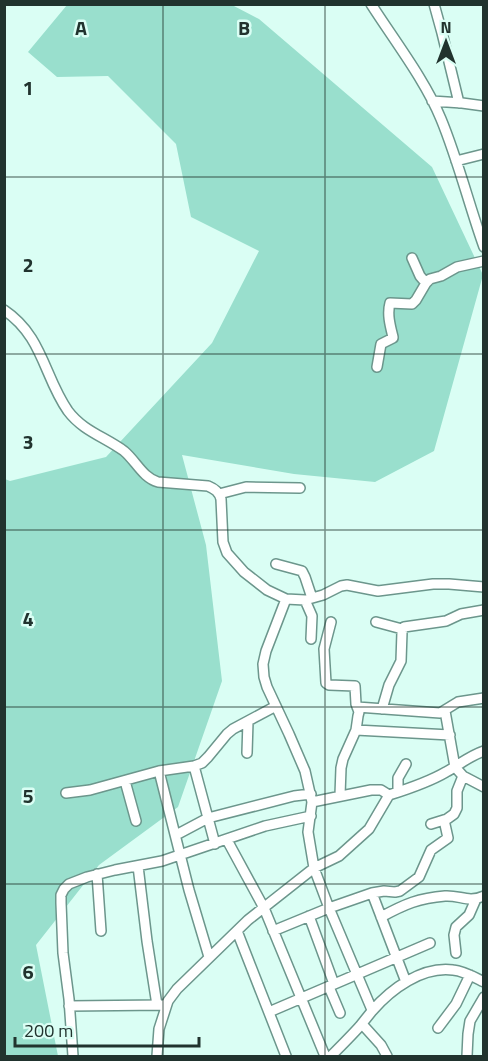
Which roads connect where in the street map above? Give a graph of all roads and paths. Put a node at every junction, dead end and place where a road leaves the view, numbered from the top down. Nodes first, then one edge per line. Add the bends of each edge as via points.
1 (371, 4) edge
2 (434, 4) edge
3 (432, 101) junction
4 (459, 103) junction
5 (483, 106) edge
6 (483, 154) edge
7 (456, 161) junction
8 (483, 247) edge
9 (412, 258) dead end
10 (483, 261) edge
11 (426, 283) junction
12 (4, 310) edge
13 (377, 367) dead end
14 (300, 488) dead end
15 (219, 494) junction
16 (276, 564) dead end
17 (483, 587) edge
18 (286, 599) junction
19 (309, 599) junction
20 (483, 610) edge
21 (331, 622) dead end
22 (376, 622) dead end
23 (402, 629) junction
24 (311, 639) dead end
25 (483, 698) edge
26 (276, 706) junction
27 (357, 707) junction
28 (382, 709) junction
29 (445, 711) junction
30 (248, 721) junction
31 (356, 729) junction
32 (450, 735) junction
33 (483, 751) edge
34 (247, 753) dead end
35 (406, 764) dead end
36 (194, 766) junction
37 (455, 766) junction
38 (159, 771) junction
39 (463, 776) junction
40 (125, 781) junction
41 (483, 787) edge
42 (66, 793) dead end
43 (394, 794) junction
44 (340, 795) junction
45 (311, 798) junction
46 (311, 816) junction
47 (208, 818) junction
48 (444, 819) junction
49 (136, 821) dead end
50 (431, 824) dead end
51 (176, 835) junction
52 (227, 840) junction
53 (215, 844) junction
54 (181, 856) junction
55 (138, 866) junction
56 (314, 868) junction
57 (97, 874) junction
58 (372, 893) junction
59 (480, 897) edge
60 (264, 908) junction
61 (329, 908) junction
62 (309, 916) junction
63 (381, 916) junction
64 (101, 931) dead end
65 (237, 931) junction
66 (273, 931) junction
67 (430, 943) dead end
68 (456, 953) dead end
69 (209, 957) junction
70 (398, 957) junction
71 (358, 975) junction
72 (470, 975) junction
73 (483, 980) edge
74 (406, 982) junction
75 (332, 986) junction
76 (483, 997) edge
77 (300, 998) junction
78 (162, 1005) junction
79 (69, 1006) junction
80 (372, 1010) junction
81 (269, 1012) junction
82 (340, 1013) dead end
83 (362, 1024) junction
84 (438, 1028) dead end
85 (73, 1056) edge
86 (157, 1056) edge
87 (286, 1056) edge
88 (331, 1056) edge
89 (387, 1056) edge
90 (467, 1056) edge

1 - 3 street
2 - 4 street
3 - 4 street
3 - 7 street
4 - 5 street
6 - 7 street
7 - 8 street
9 - 11 street
10 - 11 street via 457,267
11 - 13 street via 412,304 389,304 393,338 380,345
12 - 15 street via 33,339 57,394 77,422 123,450 153,481 208,486
14 - 15 street via 246,487
15 - 18 street via 227,553 267,590
16 - 19 street via 302,572
17 - 19 street via 433,584 378,591 347,585
18 - 19 street
18 - 26 street via 263,664
19 - 24 street
20 - 23 street
21 - 27 street via 324,649 326,683 355,686
22 - 23 street
23 - 28 street via 401,661
25 - 29 street via 458,702
26 - 30 street
26 - 45 street via 305,771
27 - 28 street
27 - 31 street
28 - 29 street
29 - 32 street
30 - 34 street
30 - 36 street via 227,734 202,763
31 - 32 street
31 - 44 street via 343,759
32 - 37 street
33 - 37 street
35 - 43 street
36 - 38 street
36 - 47 street
37 - 39 street
37 - 43 street
38 - 40 street
38 - 51 street
39 - 41 street
39 - 48 street via 456,811
40 - 42 street
40 - 49 street
43 - 44 street via 371,790
43 - 56 street via 369,829 339,856
44 - 45 street
45 - 46 street
45 - 47 street via 294,796
46 - 52 street via 265,826
46 - 56 street via 308,832
47 - 51 street
47 - 53 street
48 - 50 street
48 - 58 street via 448,838 432,848 419,877 398,892
51 - 54 street
52 - 53 street
52 - 60 street
53 - 54 street
54 - 55 street
54 - 69 street
55 - 57 street
55 - 78 street via 147,941
56 - 60 street
56 - 61 street
57 - 64 street
57 - 79 street via 69,884 61,895
58 - 61 street
58 - 63 street
59 - 63 street via 420,899
59 - 68 street via 456,927
60 - 65 street
60 - 66 street
61 - 62 street
61 - 71 street
62 - 66 street
62 - 75 street
63 - 70 street
65 - 69 street
65 - 81 street
66 - 77 street
67 - 70 street
69 - 78 street
70 - 71 street
70 - 74 street
71 - 75 street
71 - 80 street
72 - 73 street
72 - 74 street via 441,969
72 - 84 street via 456,1004
74 - 80 street
75 - 77 street
75 - 82 street
76 - 90 street via 470,1021
77 - 81 street
77 - 88 street
78 - 79 street
78 - 86 street
79 - 85 street
80 - 83 street
81 - 87 street
83 - 88 street
83 - 89 street

